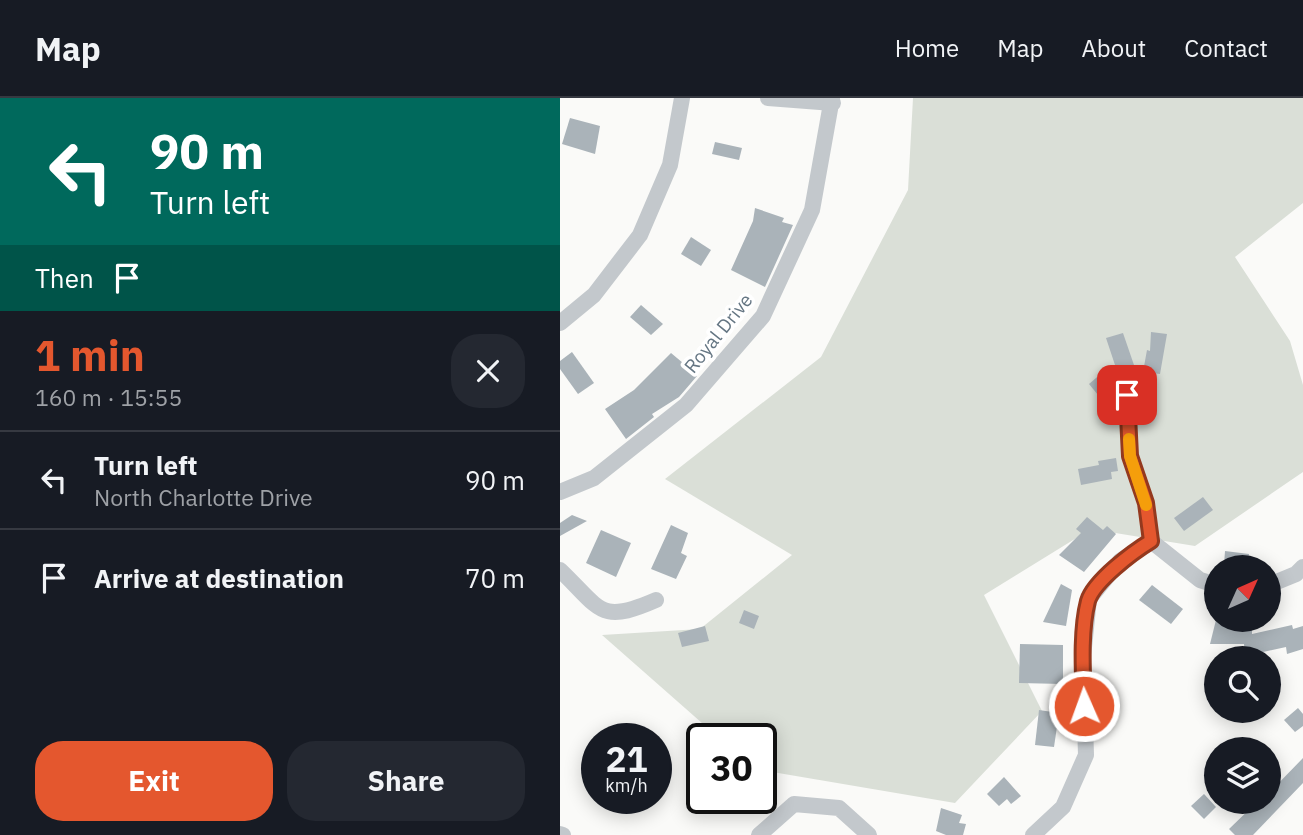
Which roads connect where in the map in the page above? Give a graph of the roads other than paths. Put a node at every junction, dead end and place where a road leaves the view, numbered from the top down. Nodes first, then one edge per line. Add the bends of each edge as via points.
1 (681, 98) edge
2 (768, 98) edge
3 (832, 101) edge
4 (560, 323) edge
5 (1127, 395) dead end
6 (560, 492) edge
7 (1151, 541) junction
8 (560, 570) edge
9 (1300, 571) edge
10 (1281, 580) edge
11 (1204, 581) edge
12 (656, 600) dead end
13 (759, 835) edge
14 (869, 835) edge
15 (1033, 835) edge

1 - 4 street via 670,166 640,235 594,295
2 - 3 street
3 - 6 street, Royal Drive via 812,210 763,316 686,405 594,478
5 - 7 street via 1130,456 1146,503
7 - 11 street
7 - 15 street via 1120,561 1088,599 1083,657 1086,755 1063,807
8 - 12 street via 601,610 612,614
9 - 10 street
13 - 14 street via 794,804 839,808

